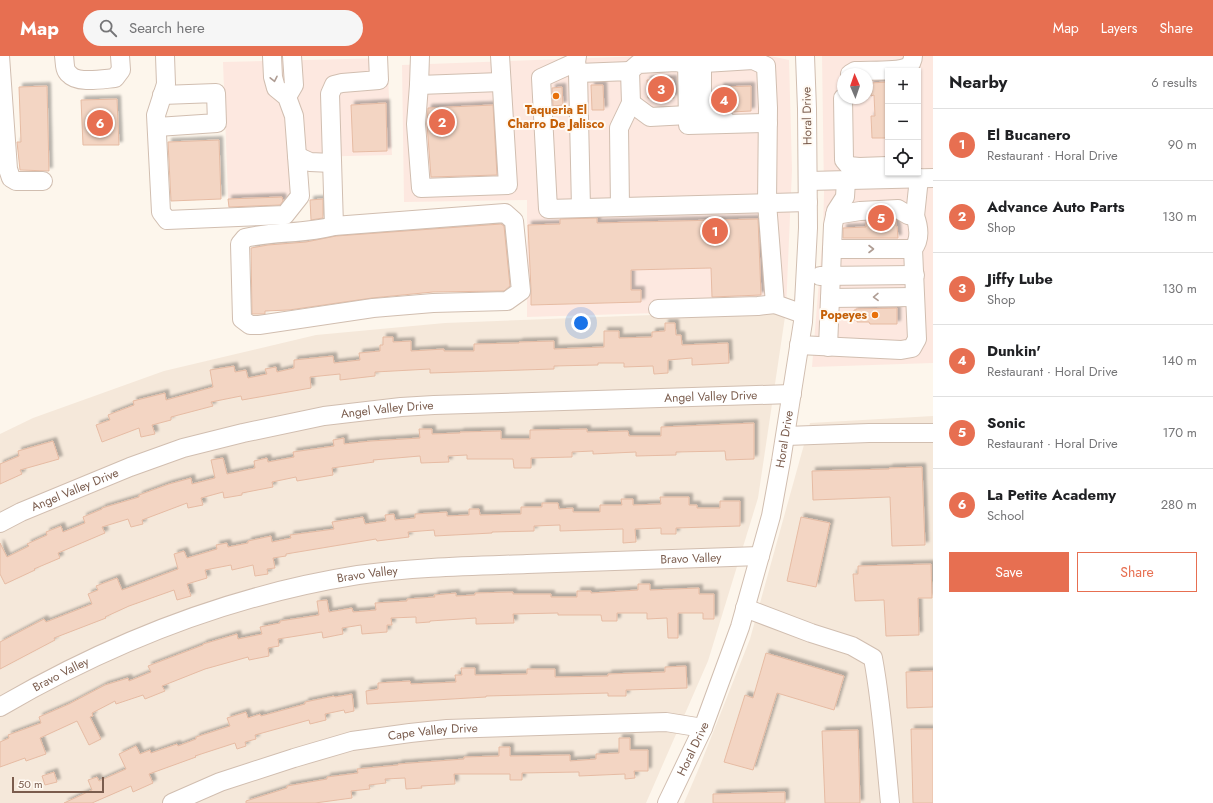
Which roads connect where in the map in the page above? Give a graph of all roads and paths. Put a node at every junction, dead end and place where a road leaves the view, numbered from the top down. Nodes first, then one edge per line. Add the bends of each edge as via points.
1 (0, 56) edge
2 (64, 56) edge
3 (120, 56) edge
4 (164, 56) edge
5 (272, 56) edge
6 (292, 56) edge
7 (378, 56) edge
8 (420, 56) edge
9 (500, 56) edge
10 (805, 56) edge
11 (692, 61) edge
12 (577, 64) edge
13 (910, 65) edge
14 (630, 71) junction
15 (873, 71) edge
16 (501, 82) junction
17 (420, 85) junction
18 (162, 95) junction
19 (287, 97) junction
20 (631, 103) junction
21 (843, 104) edge
22 (688, 115) junction
23 (763, 123) junction
24 (157, 127) junction
25 (297, 156) junction
26 (332, 163) junction
27 (885, 171) edge
28 (885, 174) edge
29 (913, 176) edge
30 (926, 178) edge
31 (846, 180) junction
32 (44, 181) dead end
33 (808, 181) junction
34 (808, 202) junction
35 (767, 203) junction
36 (620, 207) junction
37 (581, 208) junction
38 (835, 215) junction
39 (915, 216) junction
40 (334, 226) junction
41 (832, 249) junction
42 (913, 249) junction
43 (915, 275) junction
44 (831, 276) junction
45 (805, 277) junction
46 (915, 297) junction
47 (830, 298) junction
48 (775, 304) junction
49 (658, 309) dead end
50 (803, 314) junction
51 (800, 345) junction
52 (828, 347) junction
53 (792, 394) junction
54 (933, 433) edge
55 (786, 436) junction
56 (0, 522) edge
57 (760, 556) junction
58 (745, 608) junction
59 (0, 707) edge
60 (703, 728) junction
61 (172, 803) edge
62 (667, 803) edge
63 (890, 803) edge

1 - 32 street via 8,169 11,178 16,181
2 - 3 street via 69,75 79,80 115,78 120,70
4 - 18 street via 166,84
5 -> 19 street via 276,88
6 - 19 street via 294,85
7 - 26 street via 379,80 334,85 330,94
8 - 17 street
9 - 16 street
10 - 33 street, Horal Drive
11 - 14 street via 638,64
11 - 22 street
11 - 23 street via 703,100 704,114 711,118 748,117
11 - 23 street via 753,60 766,66
12 - 14 street
12 - 37 street
12 - 37 street via 541,78 548,209
13 - 15 street via 900,70
14 - 20 street
16 - 17 street
16 - 17 street via 508,185 420,188 416,124
18 - 24 street via 156,115
18 - 24 street via 216,93 217,123
19 - 25 street via 294,116
20 - 22 street via 650,117
20 - 36 street via 619,128
21 - 27 street via 844,160 849,166
22 - 23 street via 688,124
23 - 35 street
24 - 25 street via 161,212 167,220 285,215 300,196
25 - 26 street via 310,162
26 - 40 street
28 - 31 street
29 - 30 street
30 - 39 street
31 - 33 street
31 - 38 street via 845,197
33 - 34 street, Horal Drive
34 - 35 street
34 - 45 street, Horal Drive
35 - 36 street
35 - 48 street
36 - 37 street
38 - 39 street via 898,209
38 - 41 street
39 - 42 street via 919,234
40 - 40 street via 245,238 240,244 242,319 250,325 259,325 373,308 507,301 521,291 514,221 505,212
41 -> 42 street
41 - 44 street
42 - 43 street
43 - 44 street
43 - 46 street
44 - 45 street
44 - 47 street
45 - 50 street, Horal Drive
46 -> 47 street
46 - 52 street via 917,339 912,348 901,350
47 - 52 street
48 - 49 street
48 - 50 street
50 - 51 street, Horal Drive
51 - 52 street
51 - 53 street, Horal Drive
53 - 55 street, Horal Drive
53 - 56 street, Angel Valley Drive via 434,405 324,416 184,448 130,467
54 - 55 street
55 - 57 street, Horal Drive via 771,516
57 - 58 street, Horal Drive
57 - 59 street, Bravo Valley via 420,569 358,575 298,587 213,610 113,648
58 - 60 street, Horal Drive via 722,680
58 - 63 street via 852,646 873,658 883,726
60 - 61 street, Cape Valley Drive via 666,722 447,729 352,741 220,782
60 - 62 street, Horal Drive

